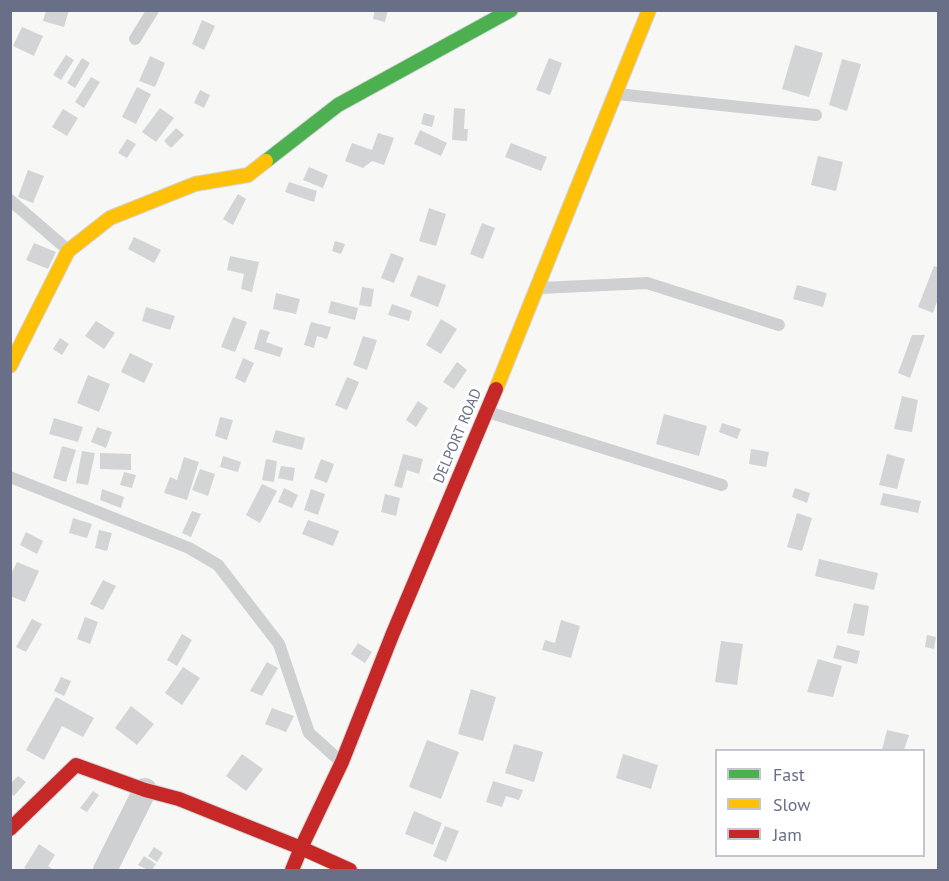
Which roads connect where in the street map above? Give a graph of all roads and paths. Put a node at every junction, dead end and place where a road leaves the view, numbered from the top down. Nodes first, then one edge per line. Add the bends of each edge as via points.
1 (153, 10) edge
2 (511, 10) edge
3 (649, 10) edge
4 (135, 39) dead end
5 (615, 94) junction
6 (816, 115) dead end
7 (10, 200) edge
8 (68, 251) junction
9 (536, 288) junction
10 (779, 325) dead end
11 (10, 366) edge
12 (487, 412) junction
13 (10, 477) edge
14 (722, 484) dead end
15 (342, 762) junction
16 (145, 790) junction
17 (10, 829) edge
18 (300, 848) junction
19 (105, 870) edge
20 (292, 870) edge
21 (350, 870) edge

1 - 4 lane
2 - 8 street via 338,105 248,175 195,184 110,218
3 - 5 street, DELPORT ROAD
5 - 6 lane
5 - 9 street, DELPORT ROAD
7 - 8 lane
8 - 11 street
9 - 10 lane via 646,283
9 - 12 street, DELPORT ROAD
12 - 14 lane
12 - 15 street, DELPORT ROAD
13 - 15 lane via 189,548 218,565 279,644 309,733
15 - 18 street, DELPORT ROAD
16 - 17 street via 76,765
16 - 18 street via 179,799
16 - 19 street
18 - 20 street, DELPORT ROAD
18 - 21 street

